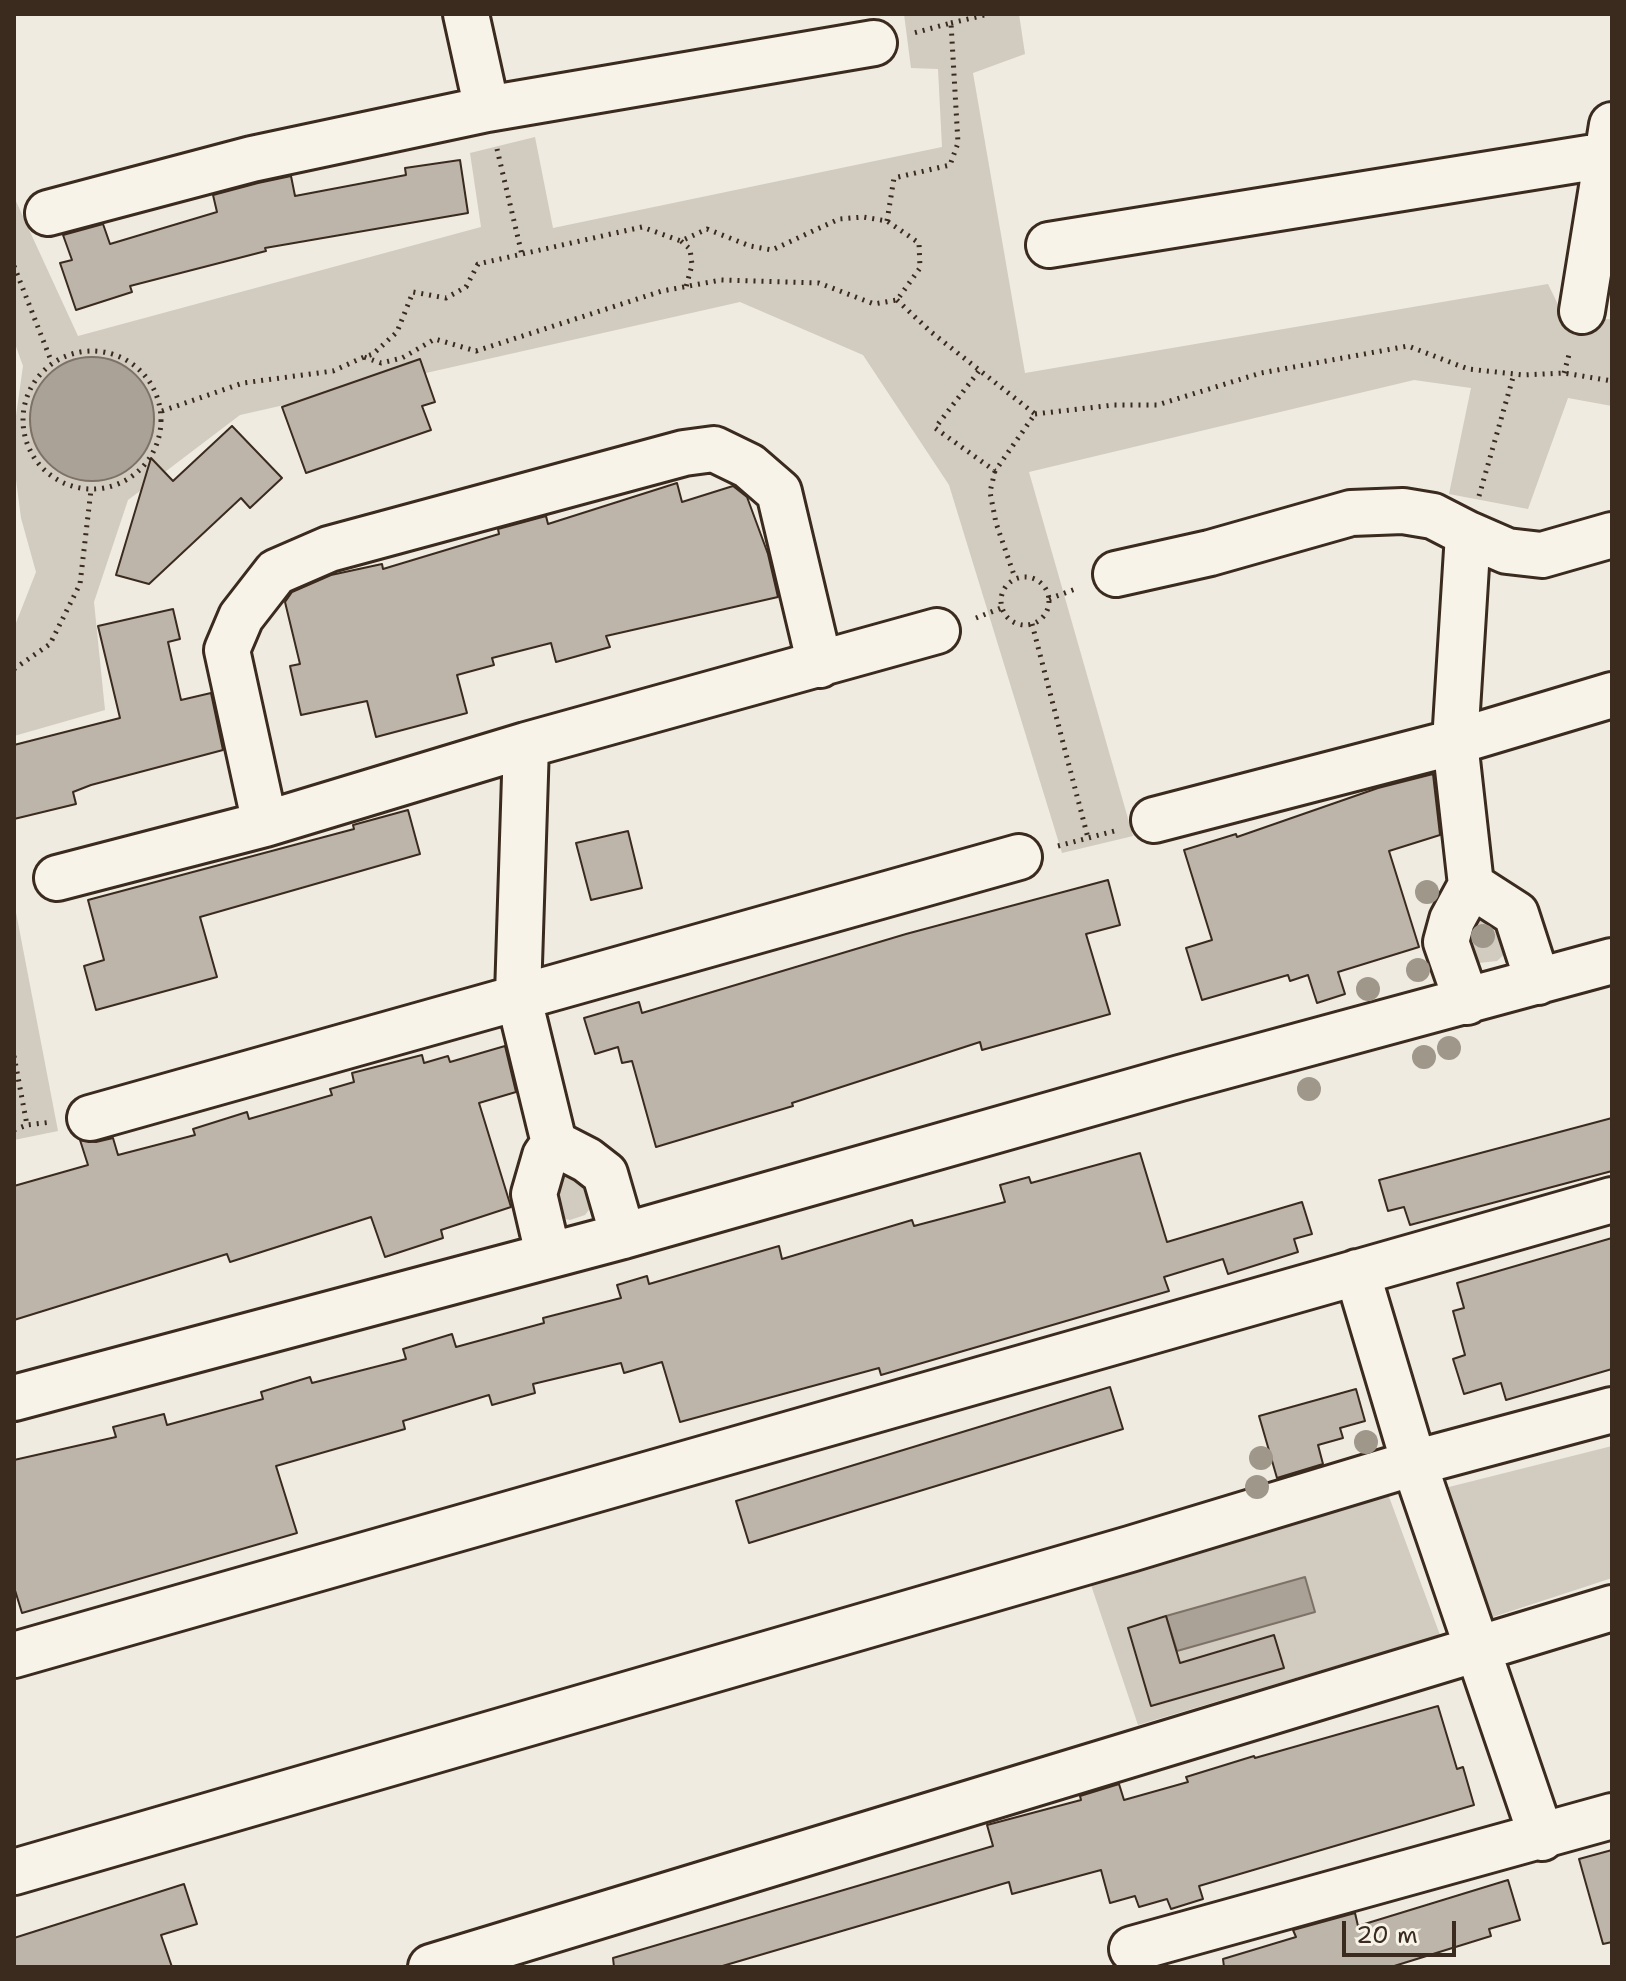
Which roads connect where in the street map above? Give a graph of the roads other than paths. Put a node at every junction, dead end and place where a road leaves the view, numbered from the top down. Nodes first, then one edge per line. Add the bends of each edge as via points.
1 (466, 14) edge
2 (874, 43) road end
3 (487, 109) junction
4 (1610, 140) edge
5 (48, 213) dead end
6 (1049, 245) dead end
7 (1594, 285) edge
8 (1468, 534) junction
9 (1612, 535) edge
10 (1116, 574) dead end
11 (937, 631) dead end
12 (820, 665) junction
13 (1612, 695) edge
14 (1455, 742) junction
15 (526, 745) junction
16 (1154, 820) road end
17 (265, 824) junction
18 (1019, 857) road end
19 (57, 878) dead end
20 (1471, 885) junction
21 (1612, 961) edge
22 (1538, 982) junction
23 (518, 995) junction
24 (1467, 1002) junction
25 (90, 1118) road end
26 (554, 1143) junction
27 (1612, 1200) edge
28 (623, 1236) junction
29 (548, 1254) junction
30 (1357, 1272) junction
31 (14, 1398) edge
32 (1612, 1410) edge
33 (1414, 1463) junction
34 (1612, 1608) edge
35 (1478, 1649) junction
36 (14, 1655) edge
37 (1612, 1816) edge
38 (1542, 1838) junction
39 (14, 1872) edge
40 (1132, 1949) dead end
41 (431, 1967) edge

1 - 3 street
2 - 3 street
3 - 5 street via 252,159
4 - 6 street
4 - 7 street
8 - 9 street via 1507,551 1542,555
8 - 10 street via 1433,516 1351,513
8 - 14 street
11 - 12 street
12 - 15 street
12 - 17 street via 779,492 749,466 714,449 329,549 276,572 241,617 227,650
13 - 14 street
14 - 16 street
14 - 20 street
15 - 17 street
15 - 23 street
17 - 19 street
18 - 23 street
20 - 22 street via 1516,914
20 - 24 street via 1446,942
21 - 22 street
22 - 24 street
23 - 25 street
23 - 26 street
24 - 28 street
26 - 28 street via 605,1174
26 - 29 street via 534,1194
27 - 30 street
28 - 29 street
29 - 31 street
30 - 33 street
30 - 36 street
32 - 33 street
33 - 35 street
33 - 39 street
34 - 35 street
35 - 38 street
35 - 41 street
37 - 38 street
38 - 40 street

